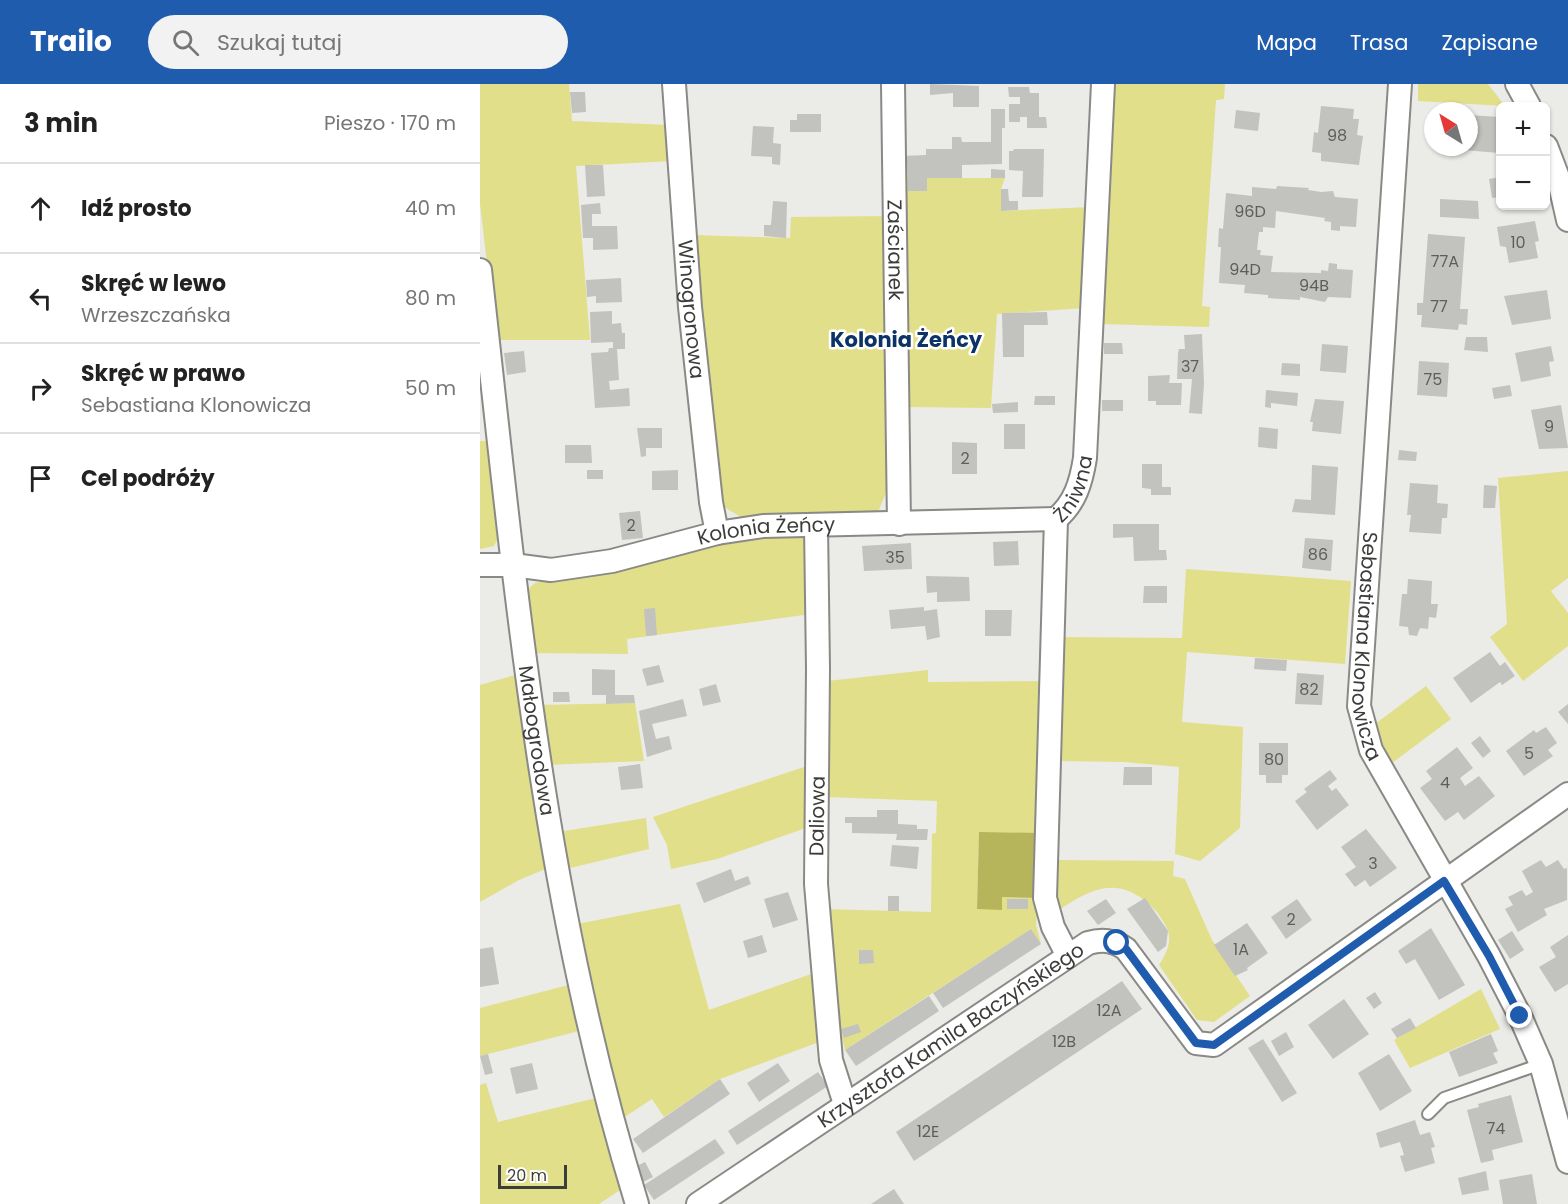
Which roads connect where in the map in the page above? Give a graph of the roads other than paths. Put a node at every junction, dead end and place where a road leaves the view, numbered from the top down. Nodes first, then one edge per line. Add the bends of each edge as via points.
1 (674, 84) edge
2 (893, 84) edge
3 (1103, 84) edge
4 (1400, 84) edge
5 (1517, 84) edge
6 (1527, 102) edge
7 (1549, 156) edge
8 (1568, 220) edge
9 (480, 270) edge
10 (1056, 519) junction
11 (899, 524) junction
12 (816, 525) junction
13 (717, 533) junction
14 (480, 565) edge
15 (513, 565) junction
16 (1568, 794) edge
17 (1444, 881) junction
18 (1068, 956) junction
19 (1541, 1064) junction
20 (844, 1104) junction
21 (1428, 1114) dead end
22 (1568, 1162) edge
23 (637, 1204) edge
24 (698, 1204) edge

1 - 13 street, Winogronowa via 690,307
2 - 11 street, Zaścianek
3 - 10 street, Żniwna via 1085,458 1076,494
4 - 17 street, Sebastiana Klonowicza via 1359,706 1371,750
5 - 6 street
7 - 8 street
9 - 15 street, Małoogrodowa
10 - 11 street, Kolonia Żeńcy
10 - 18 street, Żniwna via 1045,898 1053,927
11 - 12 street, Kolonia Żeńcy
12 - 13 street, Kolonia Żeńcy via 763,526
12 - 20 street, Daliowa via 816,884 831,1060
13 - 15 street, Kolonia Żeńcy via 612,561 551,570
14 - 15 street, Kolonia Żeńcy
15 - 23 street, Małoogrodowa via 538,767 565,916 614,1131
16 - 17 street
17 - 18 street, Krzysztofa Kamila Baczyńskiego via 1214,1045 1196,1043 1126,949 1117,943 1097,940
17 - 19 street, Sebastiana Klonowicza via 1498,973
18 - 20 street, Krzysztofa Kamila Baczyńskiego
19 - 21 lane via 1444,1098
19 - 22 street, Sebastiana Klonowicza
20 - 24 street, Krzysztofa Kamila Baczyńskiego

